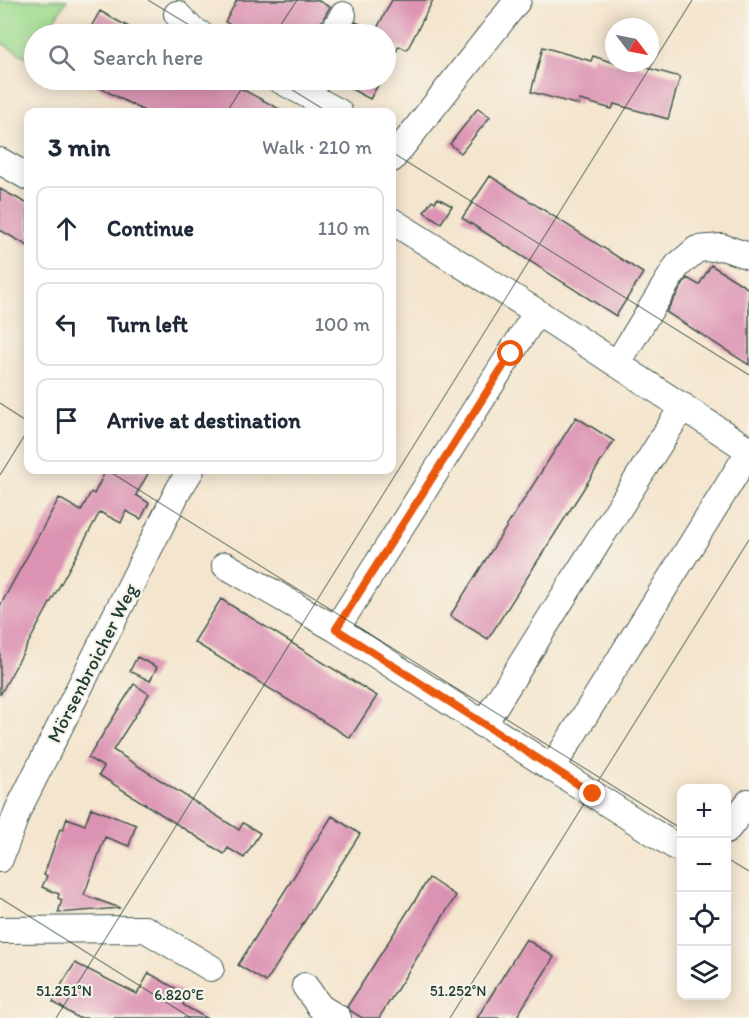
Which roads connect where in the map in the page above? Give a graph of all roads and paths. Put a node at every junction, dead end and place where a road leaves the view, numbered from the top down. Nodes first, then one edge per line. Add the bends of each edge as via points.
1 (518, 0) edge
2 (177, 14) dead end
3 (186, 24) edge
4 (306, 90) edge
5 (333, 108) edge
6 (396, 148) edge
7 (0, 161) edge
8 (24, 175) edge
9 (396, 224) edge
10 (749, 256) edge
11 (537, 312) junction
12 (617, 363) junction
13 (682, 406) junction
14 (749, 451) edge
15 (188, 474) edge
16 (225, 565) dead end
17 (336, 629) junction
18 (483, 724) junction
19 (552, 768) junction
20 (749, 802) edge
21 (731, 825) edge
22 (677, 847) edge
23 (0, 859) edge
24 (0, 930) edge
25 (211, 968) dead end
26 (305, 986) dead end
27 (338, 1018) edge

1 - 6 street
2 - 3 street
4 - 5 street
7 - 8 street
9 - 11 street
10 - 12 street via 722,247 697,249 677,266
11 - 12 street
11 - 17 street
12 - 13 street
13 - 14 street
13 - 18 street
14 - 19 street
15 - 23 street, Mörsenbroicher Weg via 18,810
16 - 17 street
17 - 18 street
18 - 19 street
19 - 22 street
20 - 21 street
24 - 25 street via 145,929
26 - 27 street via 320,1007

